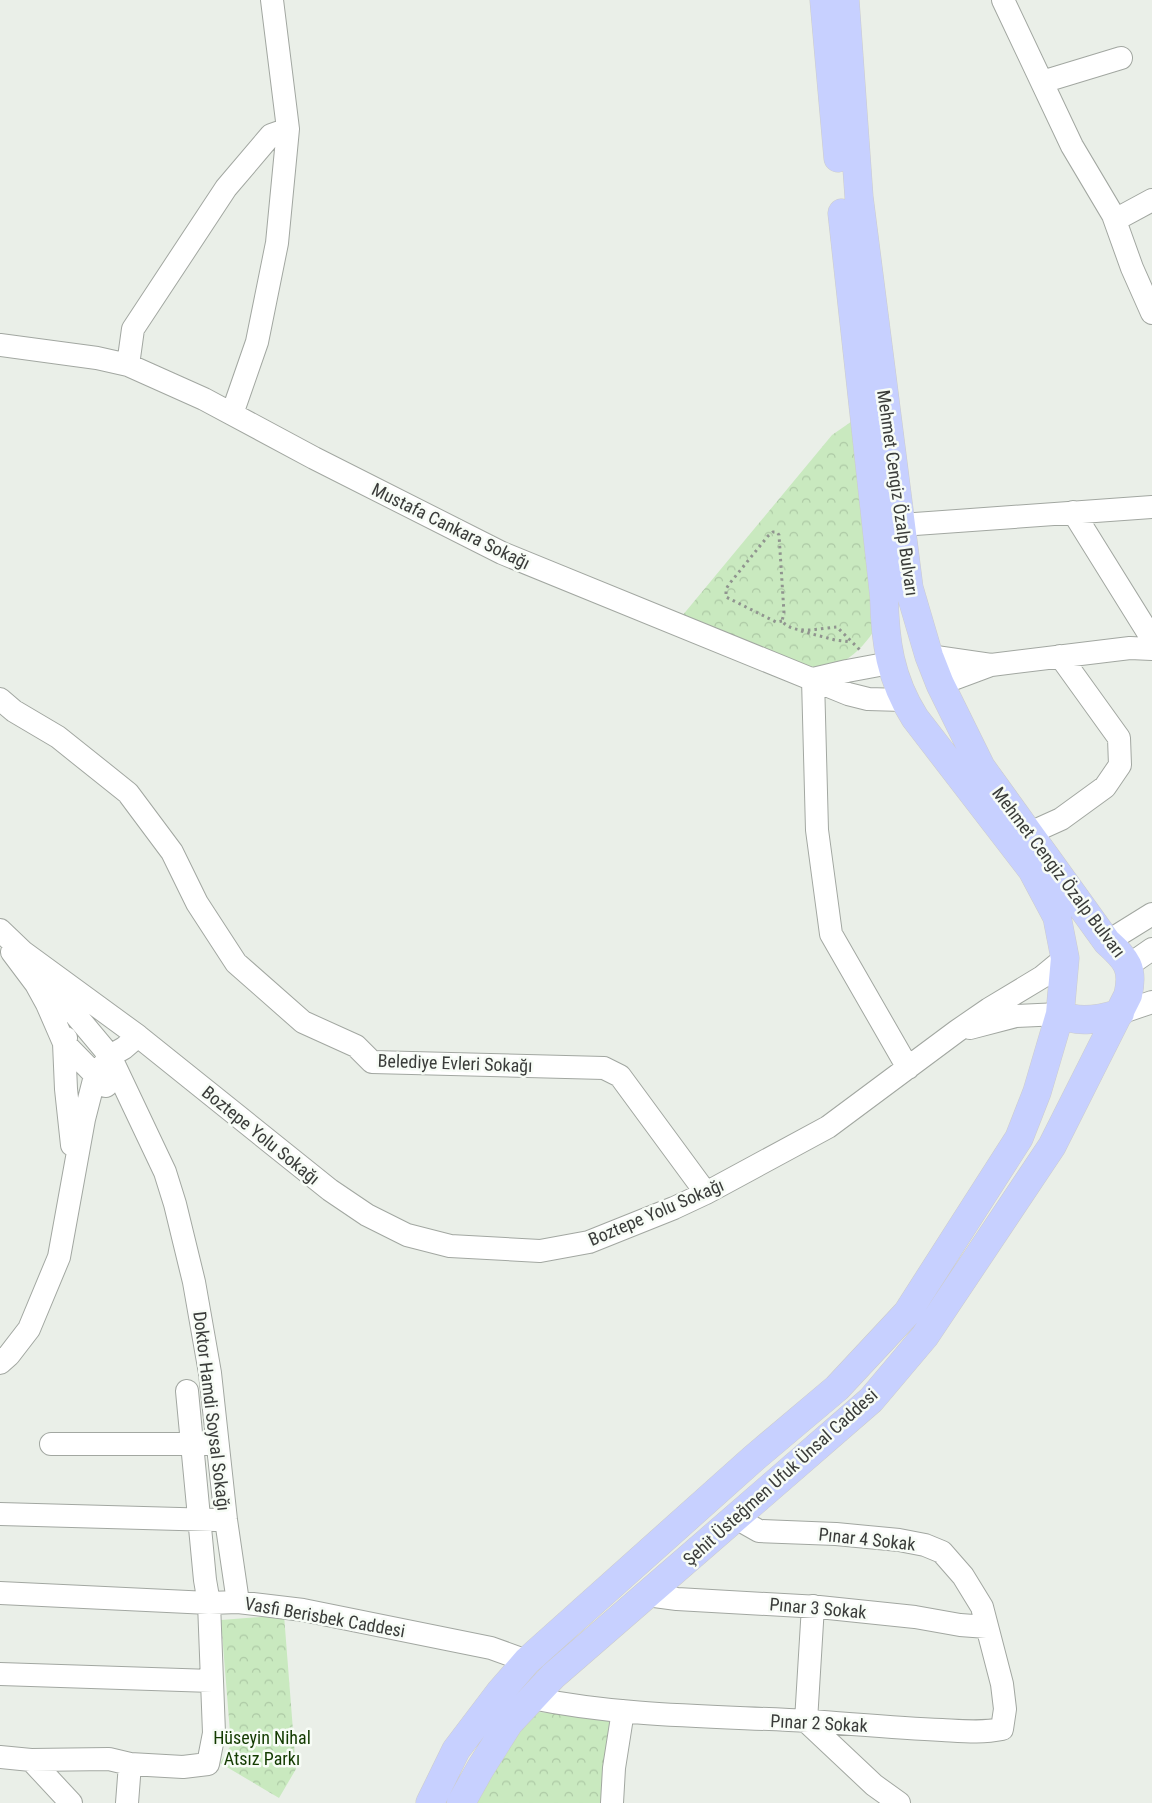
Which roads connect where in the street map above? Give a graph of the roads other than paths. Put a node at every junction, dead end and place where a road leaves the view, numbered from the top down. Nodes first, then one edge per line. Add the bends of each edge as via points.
1 (272, 0) edge
2 (824, 0) edge
3 (845, 0) edge
4 (1004, 0) edge
5 (1121, 58) dead end
6 (1042, 82) junction
7 (288, 129) junction
8 (1152, 200) edge
9 (1115, 220) junction
10 (1152, 313) edge
11 (0, 345) edge
12 (128, 365) junction
13 (232, 414) junction
14 (1152, 506) edge
15 (1072, 512) junction
16 (901, 524) junction
17 (1152, 639) edge
18 (1152, 649) edge
19 (869, 653) junction
20 (929, 656) junction
21 (1060, 656) junction
22 (991, 665) junction
23 (813, 680) junction
24 (940, 684) junction
25 (0, 699) edge
26 (903, 700) junction
27 (1030, 833) junction
28 (1152, 914) edge
29 (0, 932) edge
30 (1108, 942) junction
31 (1152, 948) edge
32 (24, 952) junction
33 (1065, 958) junction
34 (1137, 970) edge
35 (1152, 1002) edge
36 (1120, 1013) junction
37 (1060, 1014) junction
38 (81, 1020) junction
39 (957, 1031) junction
40 (138, 1036) junction
41 (64, 1043) junction
42 (110, 1056) junction
43 (908, 1068) junction
44 (95, 1076) junction
45 (149, 1136) junction
46 (75, 1170) junction
47 (706, 1194) junction
48 (0, 1363) edge
49 (187, 1391) dead end
50 (192, 1443) junction
51 (51, 1444) dead end
52 (218, 1445) junction
53 (0, 1514) edge
54 (736, 1518) junction
55 (200, 1519) junction
56 (226, 1520) junction
57 (0, 1594) edge
58 (647, 1594) junction
59 (238, 1602) junction
60 (209, 1603) junction
61 (813, 1606) junction
62 (987, 1627) junction
63 (524, 1664) junction
64 (0, 1674) edge
65 (212, 1681) junction
66 (500, 1692) junction
67 (532, 1698) junction
68 (623, 1711) junction
69 (806, 1721) junction
70 (0, 1757) edge
71 (31, 1760) junction
72 (130, 1764) junction
73 (71, 1803) edge
74 (127, 1803) edge
75 (430, 1803) edge
76 (461, 1803) edge
77 (612, 1803) edge
78 (899, 1803) edge

1 - 7 street
2 - 19 main road, Mehmet Cengiz Özalp Bulvarı via 843,215 884,596 885,628
3 - 16 main road, Mehmet Cengiz Özalp Bulvarı via 859,197
4 - 6 street
5 - 6 street
6 - 9 street via 1072,146
7 - 12 street via 271,135 226,188 133,329
7 - 13 street via 277,243 257,342
8 - 9 street
9 - 10 street
11 - 12 street, Mustafa Cankara Sokağı
12 - 13 street, Mustafa Cankara Sokağı
13 - 23 street, Mustafa Cankara Sokağı via 502,553
14 - 15 street
15 - 16 street
15 - 17 street
16 - 20 main road, Mehmet Cengiz Özalp Bulvarı via 908,588
18 - 21 street via 1130,648
19 - 20 main road
19 - 23 street via 847,671
19 - 26 main road, Mehmet Cengiz Özalp Bulvarı
20 - 22 street
20 - 24 main road, Mehmet Cengiz Özalp Bulvarı
21 - 22 street
21 - 27 street via 1119,738 1120,765 1105,787 1061,819
22 - 24 street
23 - 26 street, Mustafa Cankara Sokağı via 868,699
23 - 43 street via 817,830 831,934
24 - 26 main road via 926,698 915,702
24 - 27 main road, Mehmet Cengiz Özalp Bulvarı via 981,767
25 - 47 street, Belediye Evleri Sokağı via 58,737 128,793 172,852 197,903 236,963 303,1022 356,1046 372,1062 604,1068 620,1076
26 - 33 main road, Mehmet Cengiz Özalp Bulvarı via 1032,870 1057,917
27 - 30 main road, Mehmet Cengiz Özalp Bulvarı
28 - 30 street
29 - 32 street
29 - 41 street via 36,984
30 - 33 main road via 1084,944
30 - 34 main road, Mehmet Cengiz Özalp Bulvarı
31 - 34 street
32 - 38 street
32 - 40 street
33 - 37 main road, Mehmet Cengiz Özalp Bulvarı
33 - 39 street, Boztepe Yolu Sokağı via 1042,977
34 - 36 main road, Mehmet Cengiz Özalp Bulvarı
35 - 36 street
36 - 37 main road via 1085,1020
36 - 54 main road, Şehit Üsteğmen Ufuk Ünsal Caddesi via 1052,1146 924,1336 871,1400
37 - 39 street via 1016,1016
37 - 63 main road, Şehit Üsteğmen Ufuk Ünsal Caddesi via 1038,1092 1020,1138 907,1313 837,1388
38 - 40 street via 103,1021
38 - 41 street
38 - 42 street
39 - 43 street, Boztepe Yolu Sokağı
40 - 42 street
40 - 47 street, Boztepe Yolu Sokağı via 330,1190 367,1215 407,1235 450,1246 540,1251 589,1242
41 - 44 street
41 - 46 street
42 - 44 street
42 - 45 street
43 - 47 street, Boztepe Yolu Sokağı via 828,1127
44 - 45 street via 114,1093
44 - 46 street
45 - 52 street, Doktor Hamdi Soysal Sokağı via 165,1172 185,1241 209,1364
46 - 48 street via 59,1257 29,1329
49 - 50 street
50 - 51 street
50 - 52 street
50 - 55 street
52 - 56 street, Doktor Hamdi Soysal Sokağı
53 - 55 street
54 - 58 main road, Şehit Üsteğmen Ufuk Ünsal Caddesi
54 - 62 street, Pınar 4 Sokak via 759,1531 899,1540 942,1552 963,1576 982,1607
55 - 56 street
55 - 60 street
56 - 59 street, Doktor Hamdi Soysal Sokağı
57 - 60 street, Vasfi Berisbek Caddesi
58 - 61 street, Pınar 3 Sokak via 677,1599
58 - 67 main road, Şehit Üsteğmen Ufuk Ünsal Caddesi
59 - 60 street, Vasfi Berisbek Caddesi
59 - 63 street, Vasfi Berisbek Caddesi via 303,1610 491,1648
60 - 65 street
61 - 62 street, Pınar 3 Sokak
61 - 69 street
62 - 69 street, Pınar 2 Sokak via 1002,1684 1005,1709 1002,1729 984,1732
63 - 66 main road, Şehit Üsteğmen Ufuk Ünsal Caddesi
63 - 67 main road
64 - 65 street
65 - 72 street via 214,1733 208,1764 183,1767
66 - 67 main road
66 - 75 main road, Şehit Üsteğmen Ufuk Ünsal Caddesi via 456,1750
67 - 68 street, Pınar 2 Sokak
67 - 76 main road, Şehit Üsteğmen Ufuk Ünsal Caddesi via 504,1731
68 - 69 street, Pınar 2 Sokak
68 - 77 street
69 - 78 street via 874,1785
70 - 71 street
71 - 72 street via 109,1760
71 - 73 street
72 - 74 street

